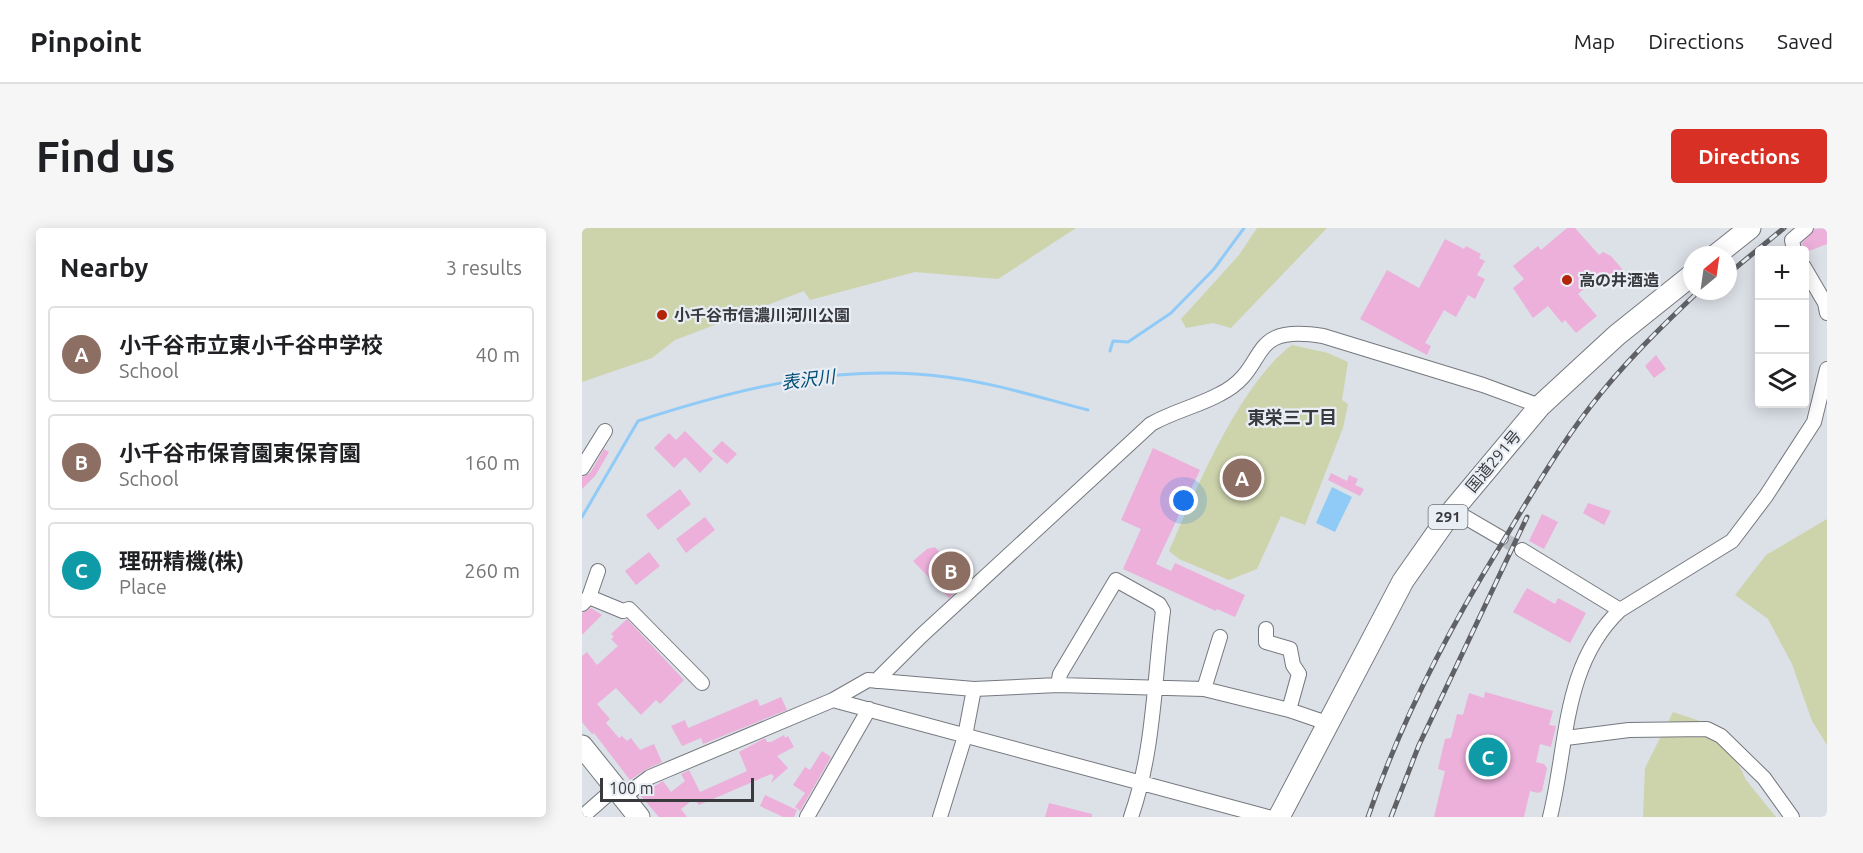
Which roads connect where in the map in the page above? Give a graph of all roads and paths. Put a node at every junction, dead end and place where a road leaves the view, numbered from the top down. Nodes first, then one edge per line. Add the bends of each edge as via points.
1 (1750, 228) edge
2 (1806, 228) edge
3 (1727, 246) edge
4 (1793, 246) edge
5 (1809, 276) edge
6 (1683, 282) edge
7 (1827, 313) edge
8 (1827, 369) edge
9 (1540, 406) junction
10 (605, 430) dead end
11 (582, 468) edge
12 (1453, 510) junction
13 (1501, 538) tunnel mouth
14 (1522, 550) tunnel mouth
15 (598, 571) dead end
16 (585, 601) edge
17 (1620, 610) junction
18 (1266, 629) dead end
19 (1220, 637) dead end
20 (876, 681) junction
21 (702, 683) dead end
22 (1058, 685) junction
23 (1154, 688) junction
24 (974, 689) junction
25 (1204, 690) junction
26 (833, 700) junction
27 (869, 709) junction
28 (1289, 710) junction
29 (1327, 723) junction
30 (965, 736) junction
31 (1566, 738) junction
32 (582, 746) edge
33 (1142, 784) junction
34 (619, 792) junction
35 (582, 817) edge
36 (639, 817) edge
37 (807, 817) edge
38 (940, 817) edge
39 (1131, 817) edge
40 (1268, 817) edge
41 (1280, 817) edge
42 (1550, 817) edge
43 (1792, 817) edge

1 - 3 highway
2 - 4 street via 1792,240
5 - 7 street
6 - 9 highway, 国道291号 / 291 via 1617,335
8 - 17 street via 1814,422 1732,541
9 - 12 highway, 国道291号 / 291
9 - 20 street via 1323,336 1299,332 1274,337 1261,348 1245,377 1220,394 1151,424
10 - 11 street
12 - 13 street
12 - 29 highway, 国道291号 / 291 via 1403,580
14 - 17 street
15 - 16 street
16 - 21 street via 623,611 629,609
17 - 31 street via 1609,620 1578,671
18 - 28 street via 1266,642 1290,648 1299,674
19 - 25 street
20 - 24 street
20 - 26 street via 868,680
22 - 23 street
22 - 23 street via 1060,674 1116,580 1159,604 1163,611
22 - 24 street
23 - 25 street
23 - 33 street via 1154,717
24 - 30 street
25 - 28 street
26 - 27 street
26 - 34 street
27 - 30 street
27 - 37 street
28 - 29 street
29 - 41 highway, 国道291号 / 291
30 - 33 street
30 - 38 street
31 - 42 street
31 - 43 street via 1629,730 1707,729 1721,735 1764,778
32 - 34 highway
33 - 39 street
33 - 40 street
34 - 35 street
34 - 36 highway

